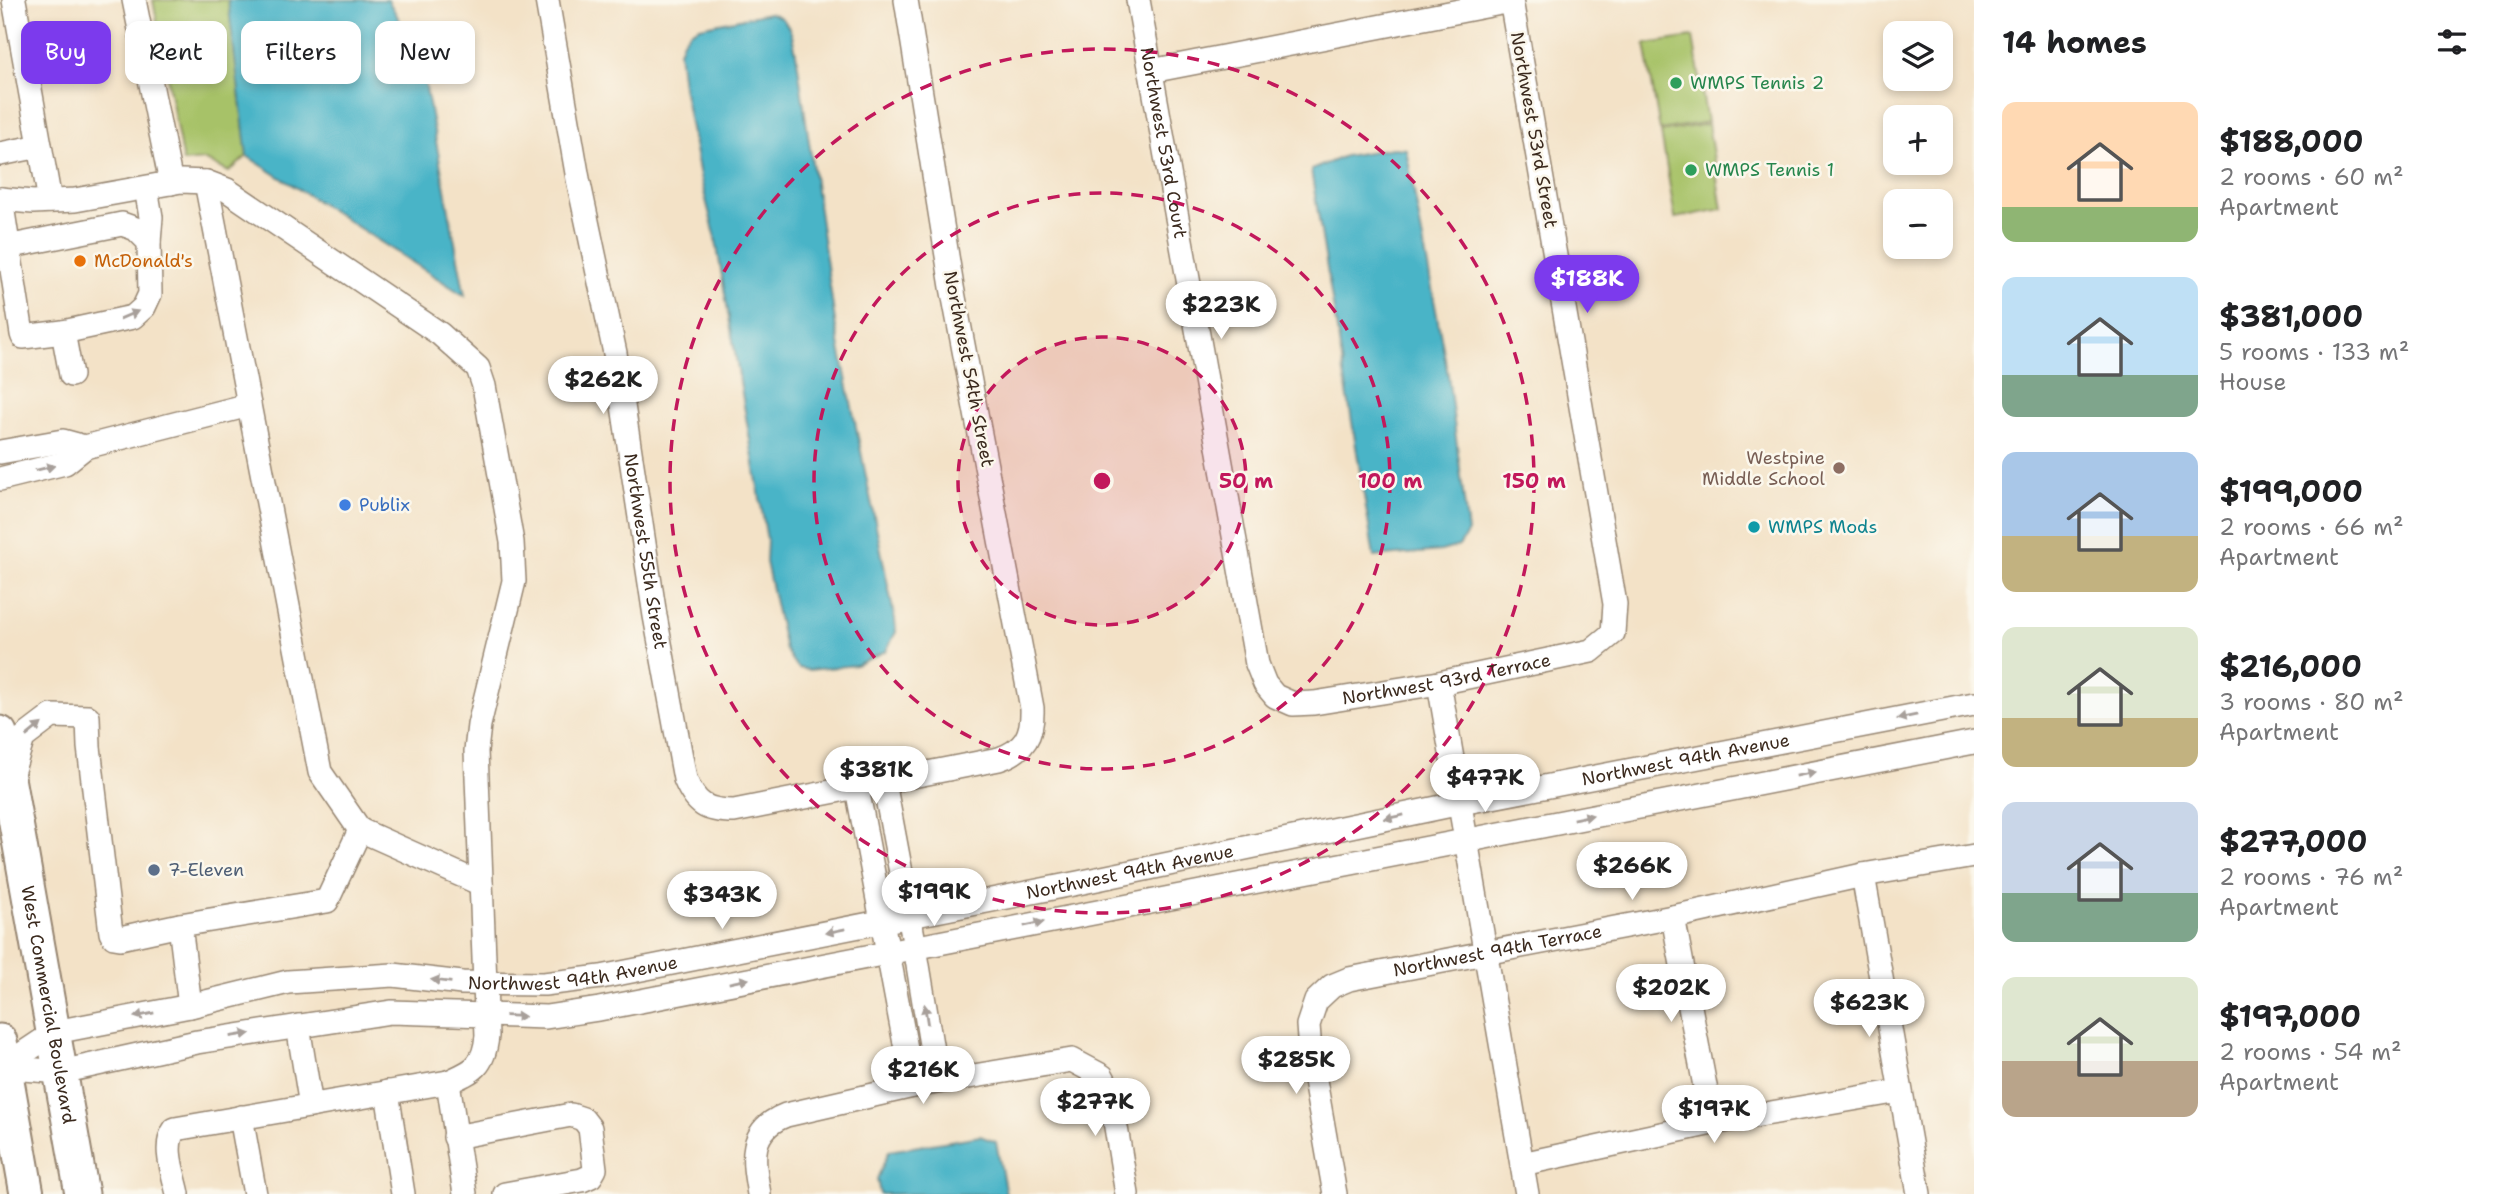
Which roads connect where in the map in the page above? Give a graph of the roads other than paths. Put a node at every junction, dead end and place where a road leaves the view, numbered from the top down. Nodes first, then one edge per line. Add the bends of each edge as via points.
1 (14, 0) edge
2 (134, 0) edge
3 (547, 0) edge
4 (906, 0) edge
5 (1138, 0) edge
6 (1511, 1) edge
7 (1151, 71) junction
8 (40, 146) junction
9 (0, 154) edge
10 (206, 182) junction
11 (171, 183) junction
12 (146, 188) junction
13 (0, 199) edge
14 (50, 201) junction
15 (149, 242) junction
16 (8, 247) junction
17 (63, 332) junction
18 (71, 375) dead end
19 (249, 405) junction
20 (85, 447) junction
21 (0, 452) edge
22 (0, 479) edge
23 (1613, 633) joint
24 (1439, 683) junction
25 (1275, 696) joint
26 (1974, 704) edge
27 (0, 733) edge
28 (1974, 742) edge
29 (9, 782) junction
30 (884, 782) junction
31 (857, 788) junction
32 (1461, 803) junction
33 (360, 830) junction
34 (1467, 839) junction
35 (1974, 856) edge
36 (1863, 875) junction
37 (481, 884) junction
38 (910, 916) junction
39 (1673, 917) junction
40 (883, 921) junction
41 (180, 925) junction
42 (915, 947) junction
43 (890, 952) junction
44 (1485, 953) junction
45 (484, 982) junction
46 (190, 1006) junction
47 (486, 1015) junction
48 (298, 1026) junction
49 (55, 1032) junction
50 (1, 1058) edge
51 (61, 1072) junction
52 (937, 1081) junction
53 (448, 1082) junction
54 (913, 1086) junction
55 (1900, 1091) junction
56 (387, 1092) junction
57 (310, 1106) junction
58 (241, 1117) junction
59 (1712, 1123) junction
60 (455, 1137) junction
61 (1522, 1164) junction
62 (27, 1194) edge
63 (82, 1194) edge
64 (178, 1194) edge
65 (255, 1194) edge
66 (403, 1194) edge
67 (465, 1194) edge
68 (505, 1194) edge
69 (759, 1194) edge
70 (1127, 1194) edge
71 (1335, 1194) edge
72 (1527, 1194) edge
73 (1919, 1194) edge

1 - 8 street
2 - 11 street
3 - 31 street, Northwest 55th Street via 615,353 685,779 692,795 717,811
4 - 30 street, Northwest 54th Street via 952,287 1033,723 1021,748 999,759
5 - 7 street, Northwest 53rd Court
6 - 7 street
6 - 23 street, Northwest 53rd Street via 1615,604
7 - 25 street, Northwest 53rd Court via 1257,664
8 - 9 street
8 - 14 street
10 - 11 street
10 - 19 street
10 - 37 street via 227,190 440,334 478,368 512,542 514,581 476,751
11 - 12 street
12 - 14 street
12 - 15 street
13 - 14 street
13 - 16 street
15 - 16 street via 136,229 122,224
17 -> 15 street via 132,317 144,307 150,294
16 - 17 street via 23,337
17 - 18 street
19 - 20 street
19 - 33 street via 320,772
20 - 21 street via 63,441
22 -> 20 street via 65,463
23 - 24 street, Northwest 93rd Terrace via 1591,651
24 - 25 street, Northwest 93rd Terrace via 1314,703 1293,704
24 - 32 street
26 -> 32 street, Northwest 94th Avenue
27 - 29 highway, West Commercial Boulevard
34 -> 28 street, Northwest 94th Avenue
29 -> 41 street via 23,738 52,716 88,717 111,933 120,938
29 - 49 highway, West Commercial Boulevard
30 - 31 street
30 - 38 street
31 - 40 street
32 - 34 street
32 -> 38 street, Northwest 94th Avenue
33 - 37 street
33 - 41 street via 327,901
42 -> 34 street, Northwest 94th Avenue
34 - 44 street
35 - 36 street, Northwest 94th Terrace
36 - 39 street, Northwest 94th Terrace
36 - 55 street
37 - 45 street
38 - 40 street, Northwest 94th Avenue
38 - 42 street
39 - 44 street, Northwest 94th Terrace
39 - 59 street
40 - 43 street
40 -> 45 street, Northwest 94th Avenue via 601,977 544,984
41 - 46 street
42 - 43 street, Northwest 94th Avenue
52 -> 42 street
47 -> 43 street, Northwest 94th Avenue via 546,1017
43 - 54 street
44 - 61 street
44 - 71 street, Northwest 94th Terrace via 1349,979 1332,986 1316,1001 1308,1025 1310,1052
45 -> 46 street, Northwest 94th Avenue via 393,975 288,982
45 - 47 street
46 -> 49 street, Northwest 94th Avenue
47 - 48 street, Northwest 94th Avenue via 391,1012
47 - 53 street via 485,1052 477,1068
51 -> 48 street, Northwest 94th Avenue via 197,1042
48 - 57 street
49 - 50 street, Northwest 94th Avenue
49 - 51 highway, West Commercial Boulevard
50 - 51 street, Northwest 94th Avenue
50 - 62 highway
51 - 63 highway, West Commercial Boulevard
52 - 54 street
52 - 70 street via 1072,1060 1087,1066 1102,1076 1110,1091
53 - 56 street
53 - 60 street
54 - 69 street via 772,1121 758,1138 752,1157
55 - 59 street
55 - 73 street
56 - 57 street
56 - 66 street
57 - 58 street
58 - 64 street via 175,1129 169,1145
58 - 65 street
59 - 61 street
60 - 67 street
60 - 68 street via 570,1115 583,1119 590,1128 595,1169 591,1176
61 - 72 street

